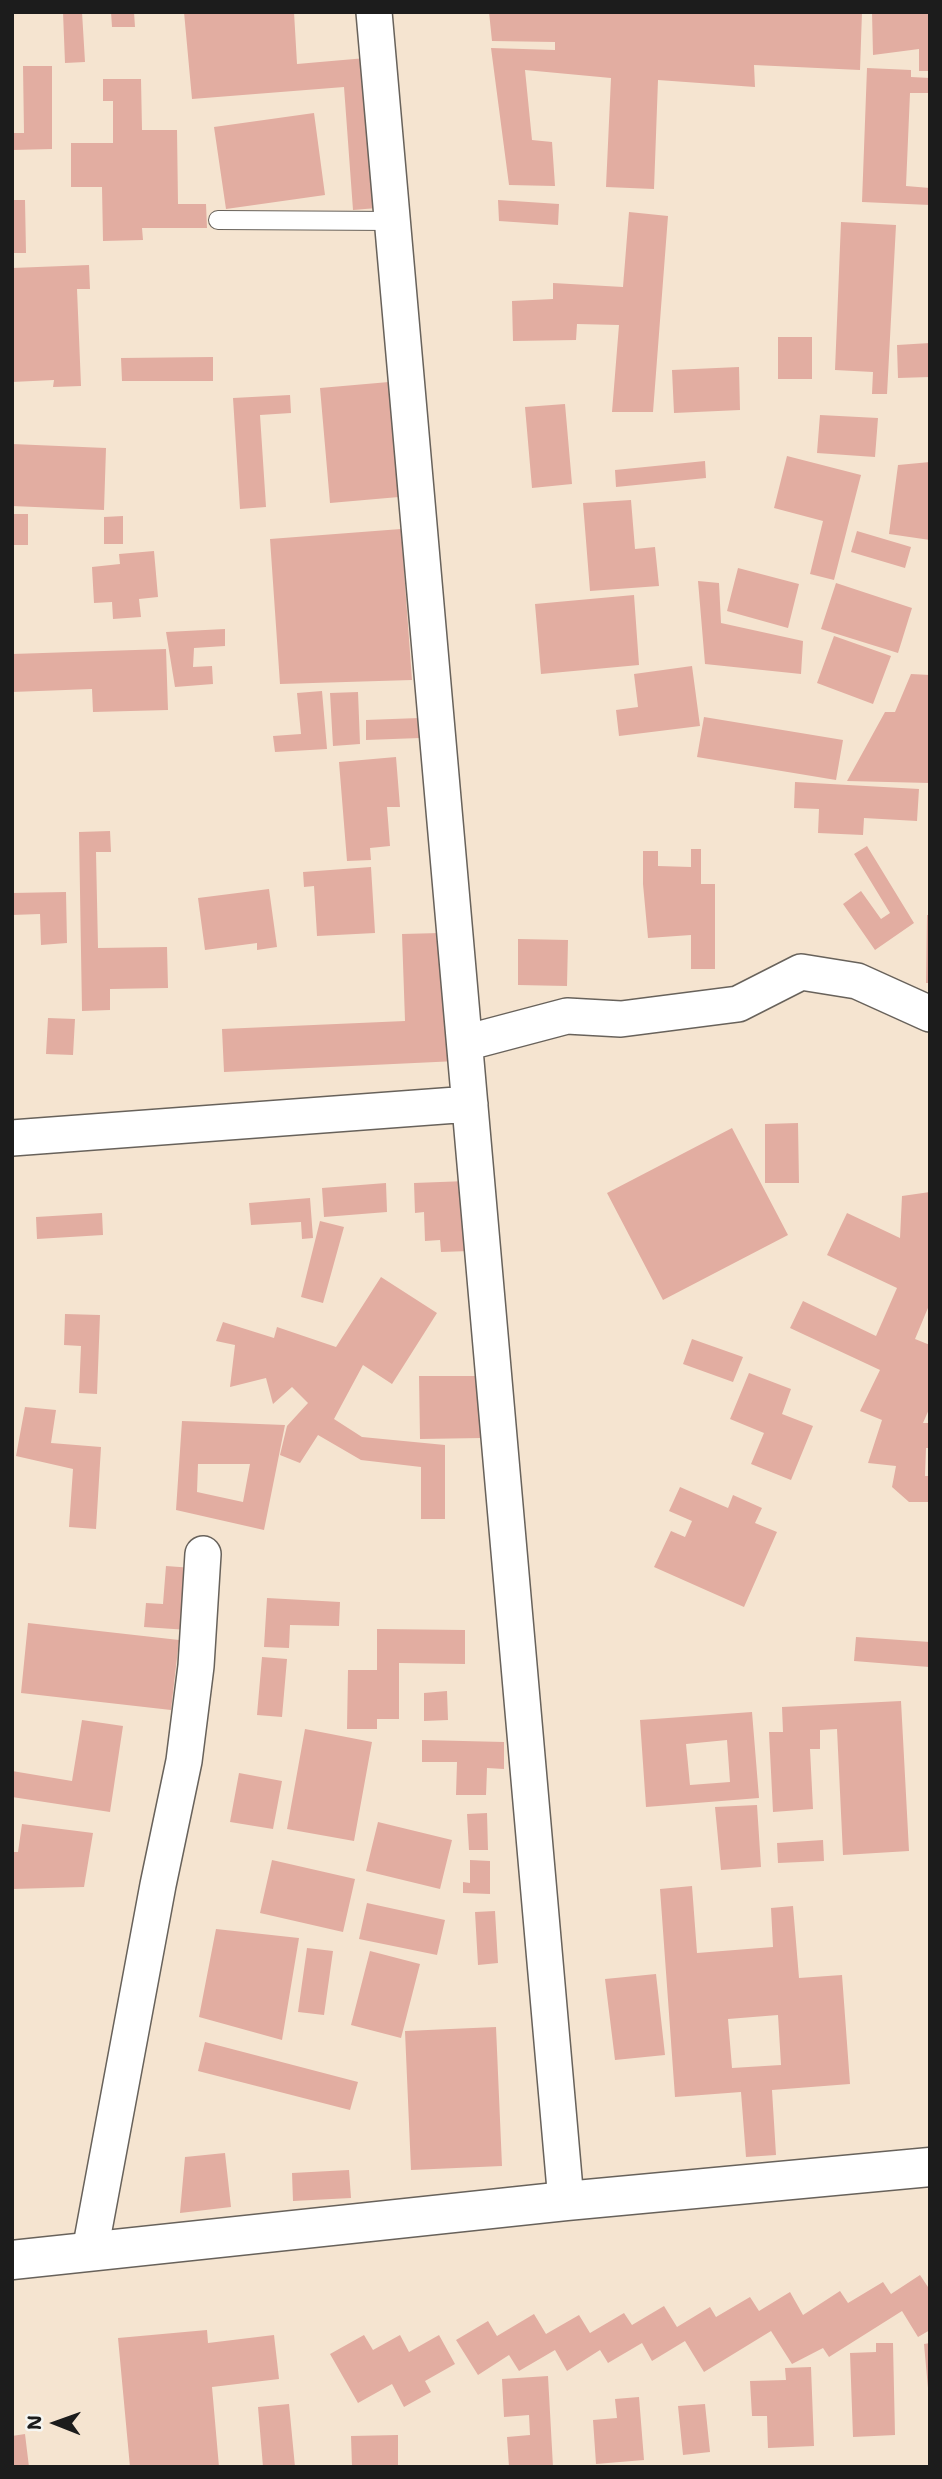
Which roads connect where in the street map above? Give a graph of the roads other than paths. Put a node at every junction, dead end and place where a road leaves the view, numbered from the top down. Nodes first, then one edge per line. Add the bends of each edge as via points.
1 (374, 12) edge
2 (218, 220) dead end
3 (393, 222) junction
4 (930, 1014) edge
5 (465, 1043) junction
6 (470, 1104) junction
7 (12, 1138) edge
8 (203, 1555) dead end
9 (930, 2167) edge
10 (566, 2201) junction
11 (90, 2251) junction
12 (12, 2260) edge

1 - 3 street
2 - 3 lane
3 - 5 street
4 - 5 street via 857,981 801,972 738,1004 621,1019 566,1016
5 - 6 street
6 - 7 street
6 - 10 street
8 - 11 street via 184,1761
9 - 10 street
10 - 11 street
11 - 12 street

